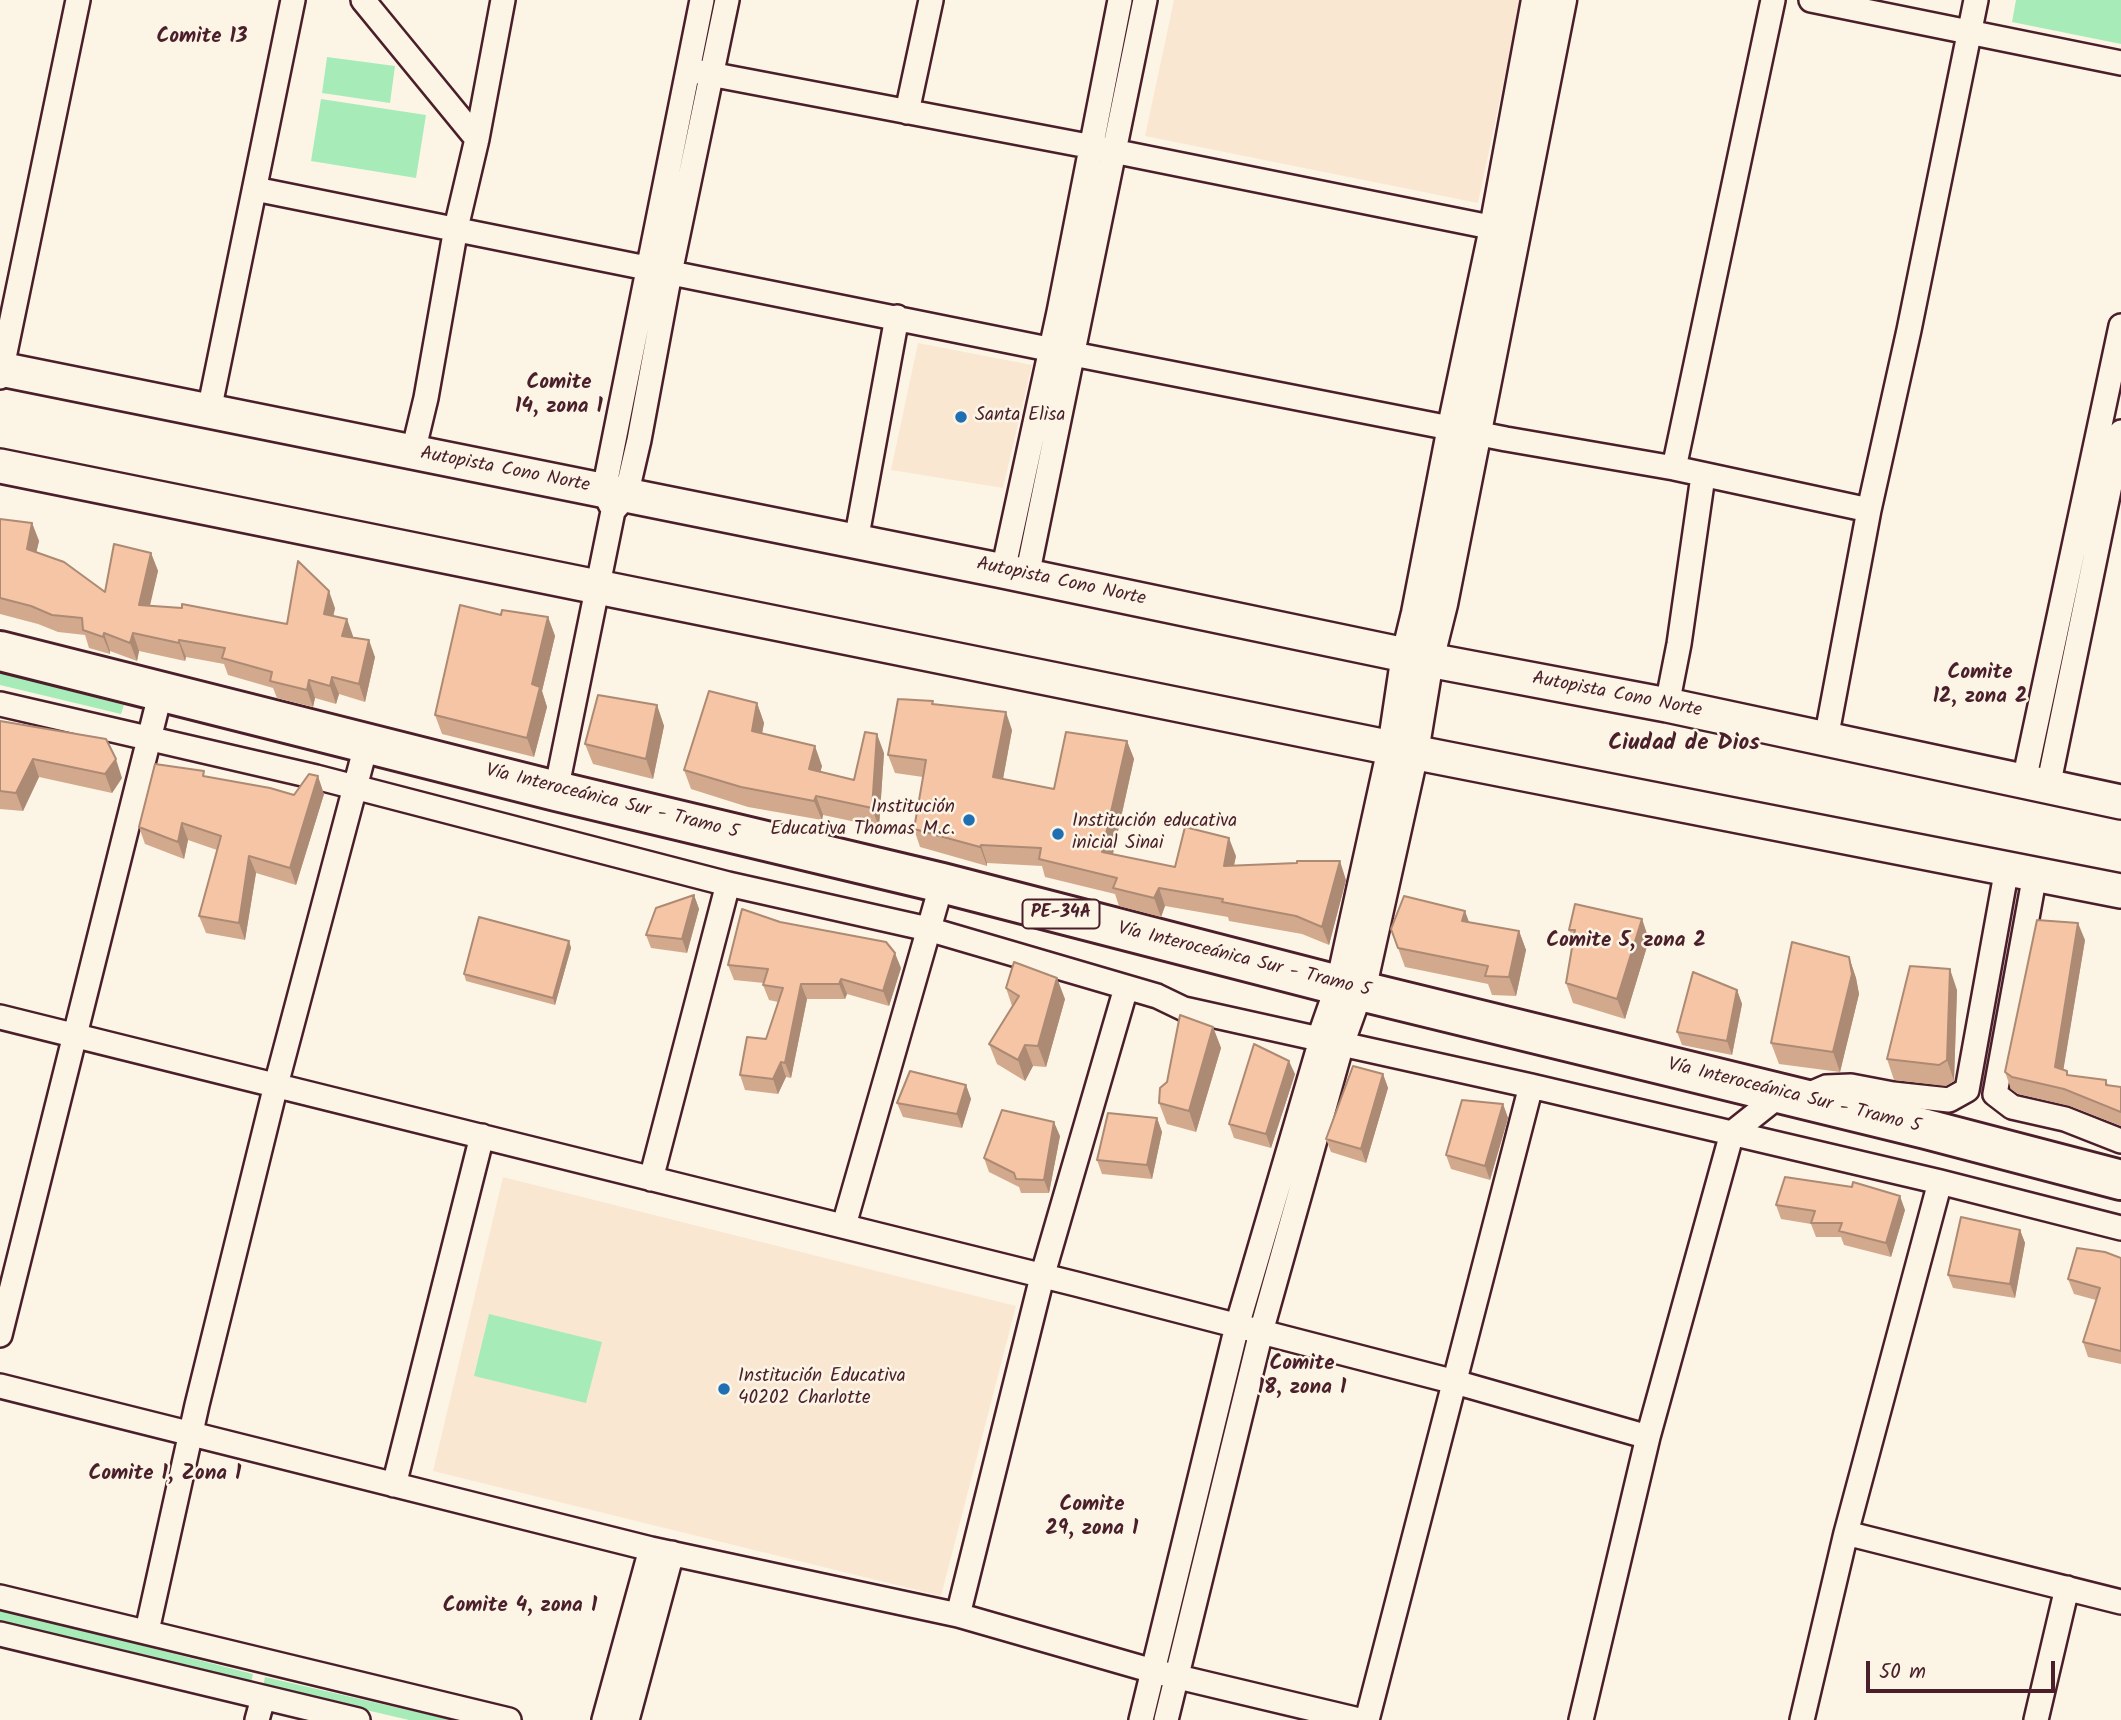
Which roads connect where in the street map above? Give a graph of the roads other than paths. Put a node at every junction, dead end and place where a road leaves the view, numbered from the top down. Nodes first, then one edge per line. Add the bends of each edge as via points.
1 (78, 0) edge
2 (293, 0) edge
3 (363, 0) edge
4 (503, 0) edge
5 (702, 0) edge
6 (727, 0) edge
7 (931, 0) edge
8 (1120, 0) edge
9 (1145, 0) edge
10 (1536, 0) edge
11 (1562, 0) edge
12 (1773, 0) edge
13 (1811, 0) edge
14 (1976, 0) edge
15 (1970, 32) junction
16 (2121, 63) edge
17 (689, 70) junction
18 (712, 74) junction
19 (907, 112) junction
20 (477, 139) junction
21 (1103, 150) junction
22 (256, 189) junction
23 (456, 228) junction
24 (1504, 230) junction
25 (660, 271) junction
26 (897, 317) junction
27 (2121, 326) edge
28 (1062, 352) junction
29 (1, 372) edge
30 (209, 411) junction
31 (1464, 429) junction
32 (2121, 432) edge
33 (413, 452) junction
34 (0, 466) edge
35 (1674, 468) junction
36 (1703, 476) junction
37 (615, 499) junction
38 (2081, 507) junction
39 (1869, 510) junction
40 (2113, 513) edge
41 (856, 541) junction
42 (1015, 574) junction
43 (598, 588) junction
44 (0, 651) edge
45 (1418, 657) junction
46 (161, 691) junction
47 (0, 704) edge
48 (1667, 705) junction
49 (149, 737) junction
50 (1826, 739) junction
51 (367, 742) junction
52 (1403, 750) junction
53 (2036, 784) junction
54 (354, 787) junction
55 (556, 791) junction
56 (2121, 802) edge
57 (2021, 871) junction
58 (942, 883) junction
59 (727, 884) junction
60 (2121, 891) edge
61 (928, 929) junction
62 (1126, 988) junction
63 (1350, 988) junction
64 (0, 1017) edge
65 (74, 1037) junction
66 (1331, 1042) junction
67 (276, 1086) junction
68 (1531, 1086) junction
69 (1790, 1096) junction
70 (1732, 1133) junction
71 (482, 1136) junction
72 (2121, 1141) edge
73 (651, 1180) junction
74 (2121, 1181) edge
75 (1940, 1182) junction
76 (844, 1225) junction
77 (2121, 1228) edge
78 (1042, 1277) junction
79 (1237, 1326) junction
80 (1261, 1332) junction
81 (0, 1335) edge
82 (1455, 1382) junction
83 (0, 1387) edge
84 (190, 1433) junction
85 (1648, 1437) junction
86 (394, 1485) junction
87 (1846, 1533) junction
88 (661, 1551) junction
89 (2067, 1588) junction
90 (0, 1597) edge
91 (2121, 1602) edge
92 (958, 1615) junction
93 (147, 1631) junction
94 (0, 1634) edge
95 (1153, 1671) junction
96 (1177, 1677) junction
97 (260, 1709) edge
98 (358, 1720) edge
99 (509, 1720) edge
100 (604, 1720) edge
101 (626, 1720) edge
102 (1140, 1720) edge
103 (1166, 1720) edge
104 (1359, 1720) edge
105 (1367, 1720) edge
106 (1581, 1720) edge
107 (1802, 1720) edge
108 (2035, 1720) edge

1 - 29 street
2 - 22 street
3 - 20 street
4 - 20 street
5 - 17 street
6 - 18 street
7 - 19 street
8 - 21 street
9 - 21 street
10 - 24 street
11 - 24 street
12 - 35 street
13 - 15 street
14 - 15 street
15 - 16 street
15 - 39 street
17 - 18 street
17 - 25 street
18 - 19 street
18 - 25 street
19 - 21 street
20 - 23 street
21 - 24 street
21 - 28 street
22 - 23 street
22 - 30 street
23 - 25 street
23 - 33 street
24 - 31 street
25 - 26 street
25 - 37 street
26 - 28 street
26 - 41 street
27 - 38 street
28 - 31 street
28 - 42 street
29 - 30 main road, Autopista Cono Norte
30 - 33 main road, Autopista Cono Norte
31 - 35 street
31 - 45 street via 1416,614
32 - 40 street
33 - 37 main road, Autopista Cono Norte
34 - 43 main road
35 - 36 street
36 - 39 street
36 - 48 street
37 - 41 main road, Autopista Cono Norte
37 - 43 street
38 - 40 street
38 - 53 street
39 - 50 street
40 - 53 street
41 - 42 main road, Autopista Cono Norte
42 - 45 main road, Autopista Cono Norte
43 - 52 main road
43 - 55 street
44 - 46 highway, Vía Interoceánica Sur - Tramo 5 / PE-34A
45 - 48 main road, Autopista Cono Norte
45 - 52 street
46 - 49 street
46 - 51 highway, Vía Interoceánica Sur - Tramo 5 / PE-34A
47 - 49 street
48 - 50 main road, Autopista Cono Norte
49 - 54 street
49 - 65 street
50 - 53 main road, Autopista Cono Norte
51 - 54 street
51 - 55 highway, Vía Interoceánica Sur - Tramo 5 / PE-34A
52 - 57 main road
52 - 63 street
53 - 56 main road, Autopista Cono Norte
54 - 59 street
54 - 67 street
55 - 58 highway, Vía Interoceánica Sur - Tramo 5 / PE-34A
57 - 60 main road
57 - 69 street via 1967,1090 1949,1100 1851,1086
57 - 72 street via 1994,1094 2012,1107 2065,1119
58 - 61 street
58 - 63 highway, Vía Interoceánica Sur - Tramo 5 / PE-34A
59 - 61 street
59 - 73 street
61 - 62 street
61 - 76 street
62 - 66 street via 1184,1009
62 - 78 street
63 - 66 street
63 - 69 highway, Vía Interoceánica Sur - Tramo 5 / PE-34A
64 - 65 street
65 - 67 street
65 - 81 street
66 - 68 street
66 - 79 street
66 - 80 street
67 - 71 street
67 - 84 street
68 - 70 street
68 - 82 street
69 - 70 street
69 - 74 highway, Vía Interoceánica Sur - Tramo 5 / PE-34A
70 - 75 street
70 - 85 street
71 - 73 street
71 - 86 street
73 - 76 street
75 - 77 street
75 - 87 street
76 - 78 street
78 - 79 street
78 - 92 street
79 - 80 street
79 - 95 street
80 - 82 street
80 - 96 street
82 - 85 street
82 - 105 street
83 - 84 street
84 - 86 street
84 - 93 street
85 - 106 street
86 - 88 street
87 - 89 street
87 - 107 street
88 - 92 street
88 - 100 street
88 - 101 street
89 - 91 street
89 - 108 street
90 - 93 street
92 - 95 street
93 - 99 street
94 - 97 street
95 - 96 street
95 - 102 street
96 - 103 street
96 - 104 street
97 - 98 street

